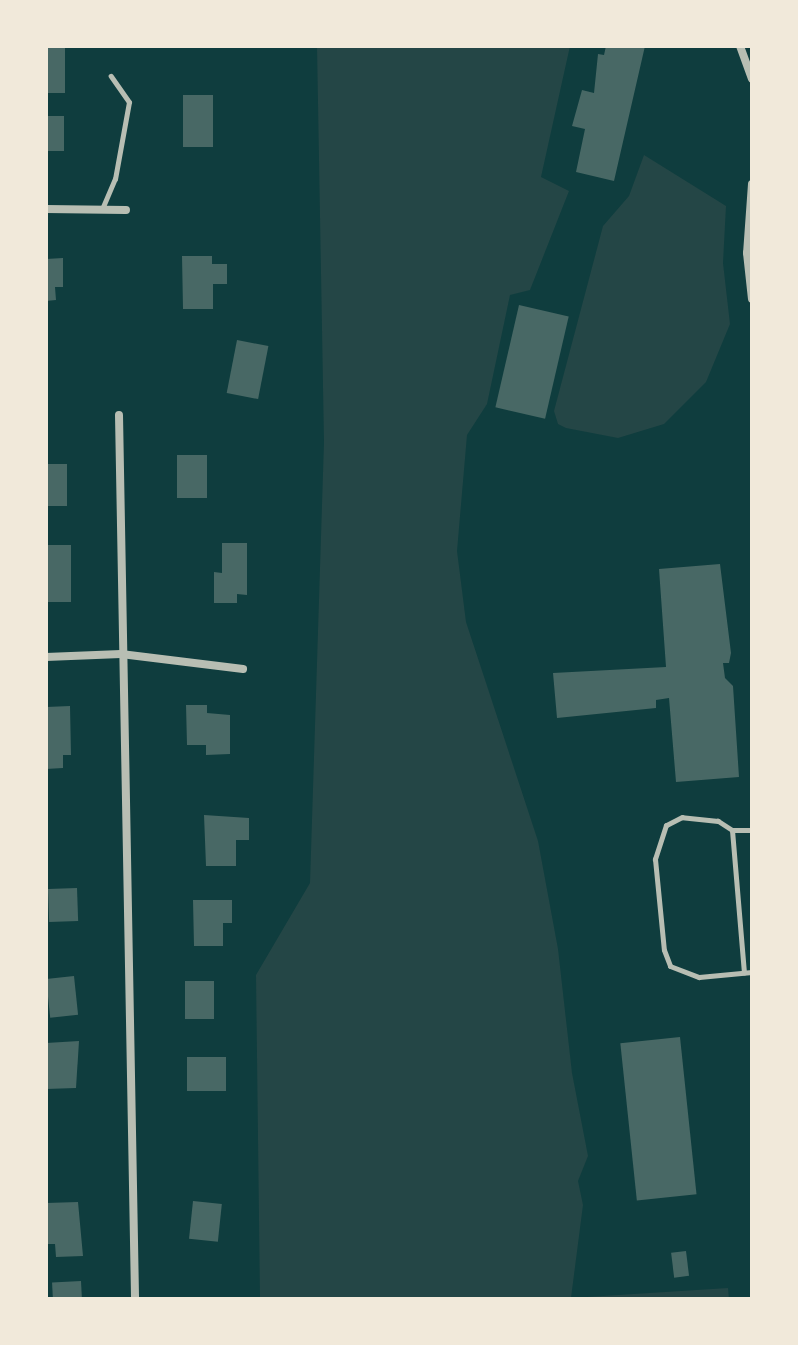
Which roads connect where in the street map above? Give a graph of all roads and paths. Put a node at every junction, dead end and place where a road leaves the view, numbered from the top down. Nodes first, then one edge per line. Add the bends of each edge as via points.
1 (740, 46) edge
2 (111, 76) dead end
3 (752, 79) edge
4 (752, 184) edge
5 (46, 209) edge
6 (102, 209) junction
7 (126, 210) dead end
8 (752, 299) edge
9 (119, 415) dead end
10 (121, 654) junction
11 (46, 657) edge
12 (243, 669) dead end
13 (732, 830) junction
14 (752, 830) edge
15 (744, 972) junction
16 (752, 972) edge
17 (135, 1299) edge

1 - 3 street
2 - 6 lane via 129,102 115,179
4 - 8 street via 747,253
5 - 6 street
6 - 7 street
9 - 10 street
10 - 11 street
10 - 12 street
10 - 17 street
13 - 14 lane
13 - 15 lane
13 - 15 lane via 718,821 682,817 666,825 655,859 670,966 699,977
15 - 16 lane

